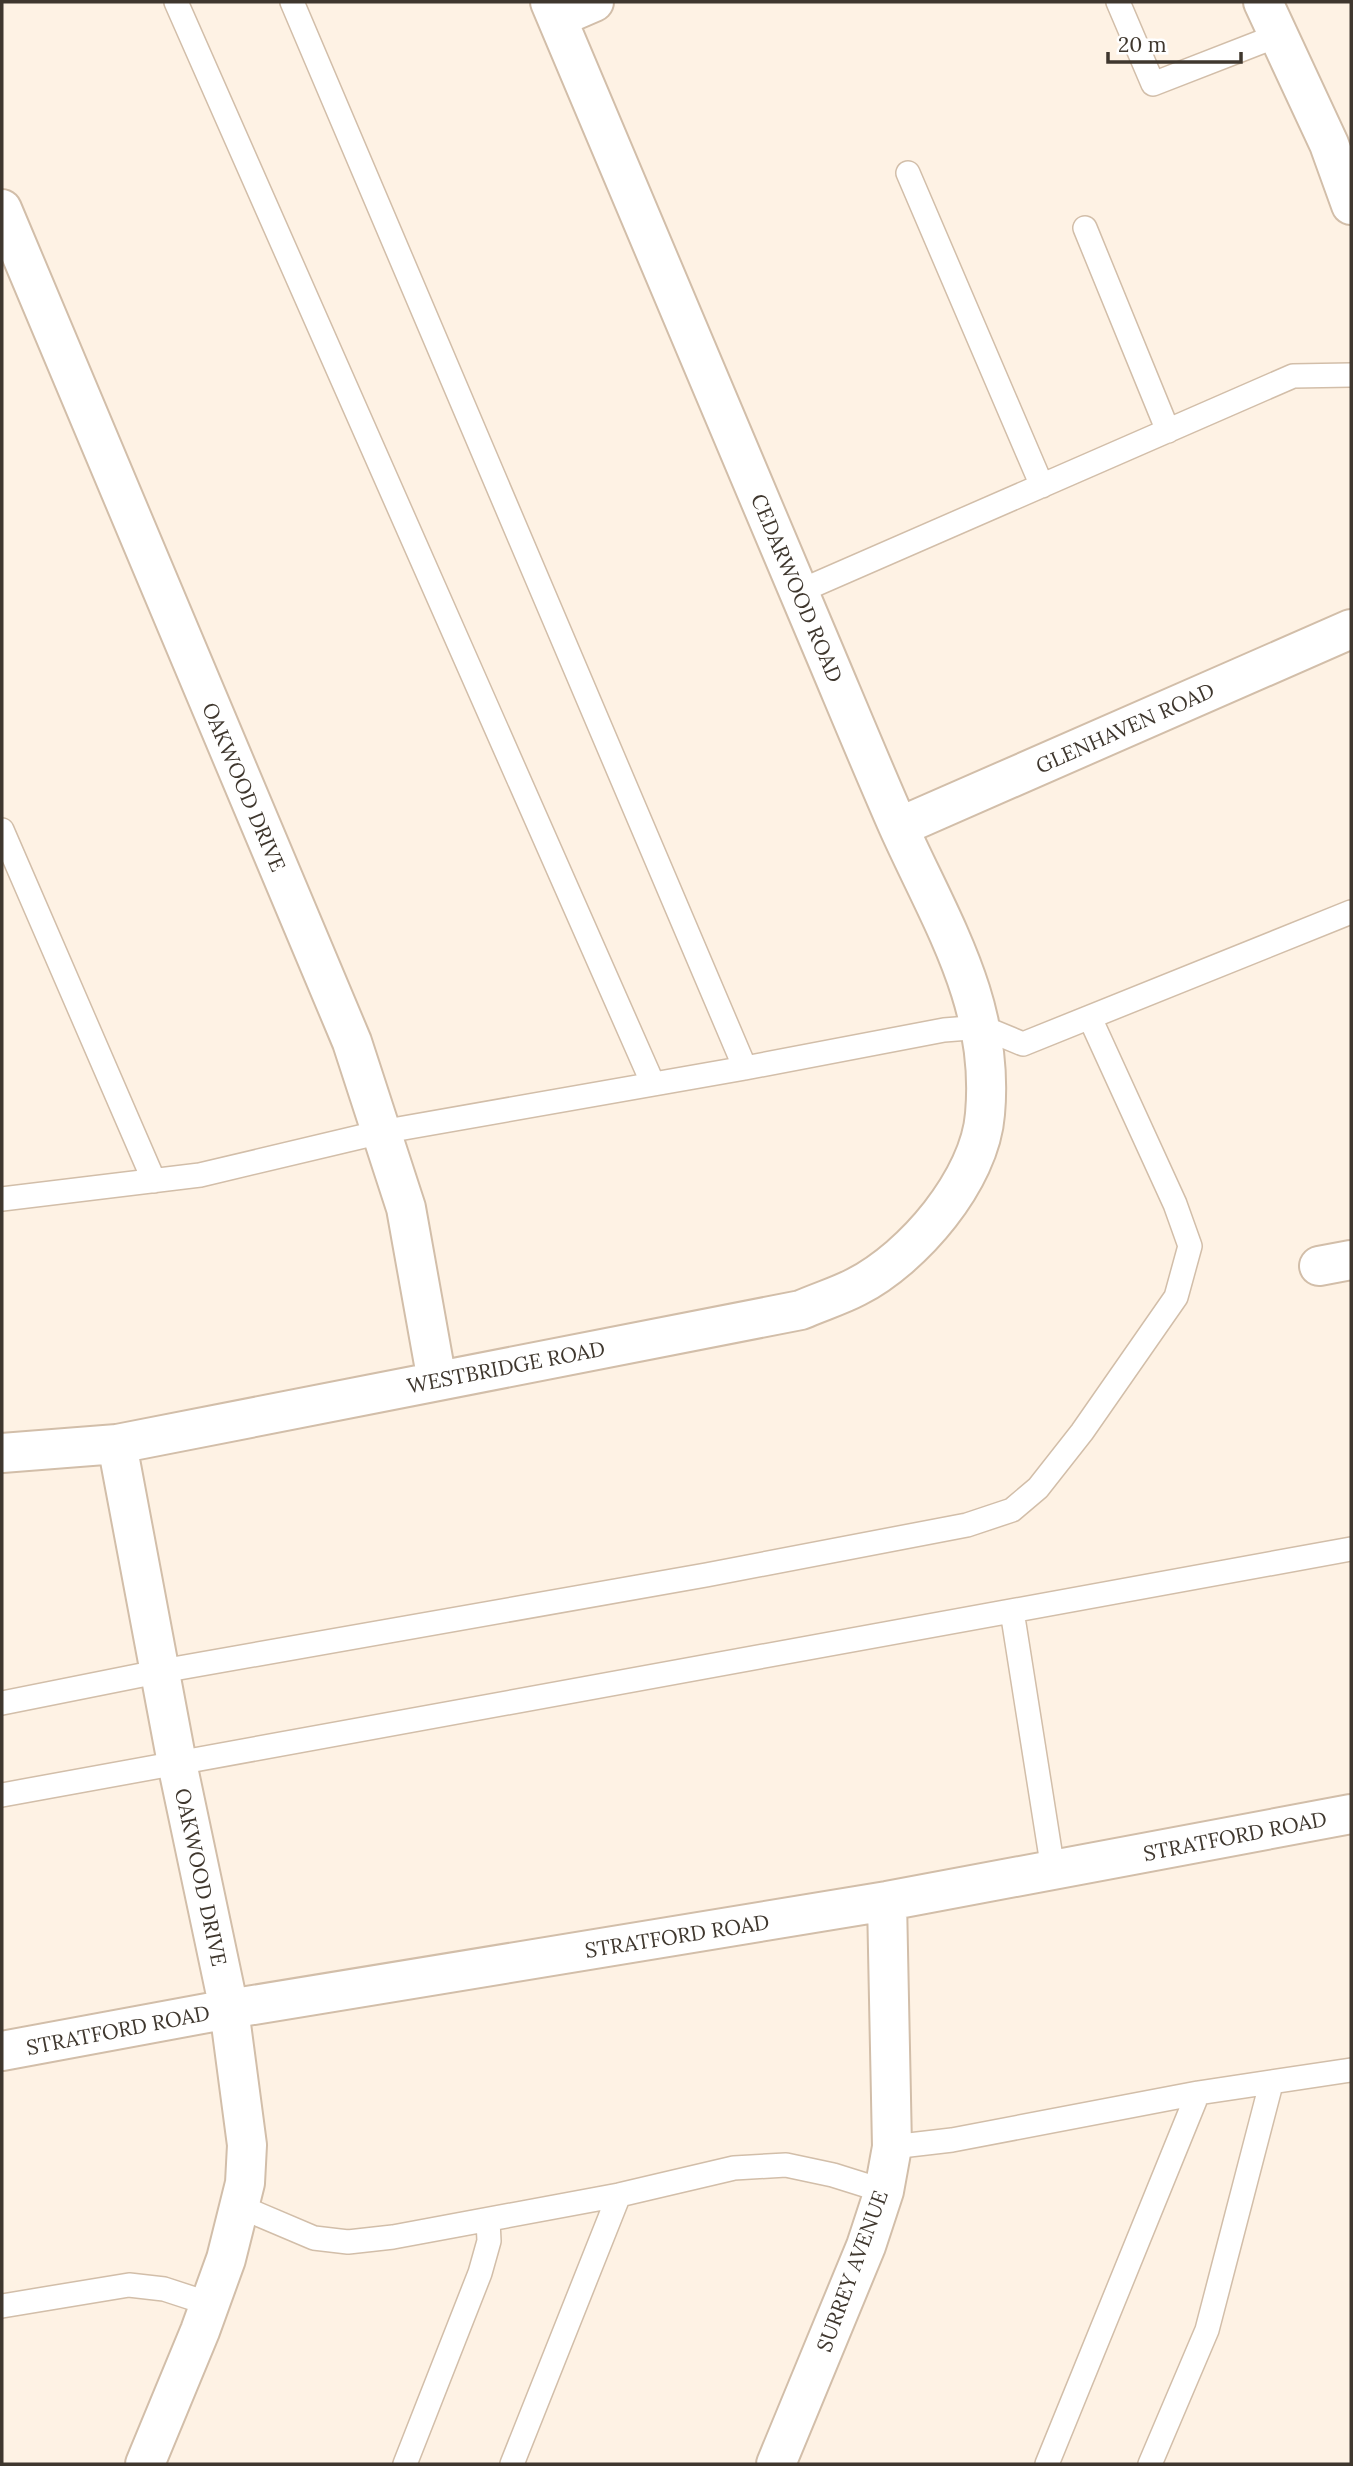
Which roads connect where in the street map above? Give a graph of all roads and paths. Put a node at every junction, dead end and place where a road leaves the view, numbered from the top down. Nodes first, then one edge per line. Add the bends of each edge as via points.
1 (176, 2) edge
2 (292, 2) edge
3 (594, 2) edge
4 (1118, 2) edge
5 (553, 10) edge
6 (1271, 18) edge
7 (1340, 139) edge
8 (908, 173) dead end
9 (1351, 205) edge
10 (2, 209) edge
11 (1085, 228) dead end
12 (1351, 375) edge
13 (1168, 431) junction
14 (1042, 486) junction
15 (798, 592) junction
16 (1351, 629) edge
17 (899, 827) junction
18 (2, 830) edge
19 (1351, 912) edge
20 (1090, 1018) junction
21 (982, 1027) junction
22 (746, 1068) junction
23 (653, 1084) junction
24 (381, 1132) junction
25 (154, 1181) junction
26 (961, 1181) joint
27 (2, 1199) edge
28 (437, 1381) junction
29 (117, 1444) junction
30 (2, 1453) edge
31 (1351, 1549) edge
32 (1012, 1611) junction
33 (162, 1671) junction
34 (2, 1703) edge
35 (177, 1763) junction
36 (2, 1795) edge
37 (1351, 1814) edge
38 (1053, 1870) junction
39 (887, 1901) junction
40 (229, 2009) junction
41 (2, 2051) edge
42 (1351, 2070) edge
43 (1271, 2084) junction
44 (1198, 2093) junction
45 (892, 2147) junction
46 (884, 2191) junction
47 (619, 2195) junction
48 (241, 2207) junction
49 (488, 2220) junction
50 (210, 2304) junction
51 (2, 2306) edge
52 (145, 2464) edge
53 (405, 2464) edge
54 (512, 2464) edge
55 (776, 2464) edge
56 (1047, 2464) edge
57 (1150, 2464) edge

1 - 23 lane
2 - 22 lane
3 - 5 street
4 - 6 lane via 1153,84
5 - 15 street, CEDARWOOD ROAD
6 - 7 street
7 - 9 street
8 - 14 lane
10 - 24 street, OAKWOOD DRIVE via 352,1042
11 - 13 lane
12 - 13 lane via 1293,376
13 - 14 lane
14 - 15 lane
15 - 17 street, CEDARWOOD ROAD
16 - 17 street, GLENHAVEN ROAD
17 - 21 street, CEDARWOOD ROAD via 966,971
18 - 25 lane
19 - 20 lane
20 - 21 lane via 1023,1044
20 - 33 lane via 1190,1246 1176,1297 1083,1432 1038,1488 1012,1510 967,1525 706,1575
21 - 22 lane via 944,1030
21 - 26 street, CEDARWOOD ROAD via 985,1118
22 - 23 lane
23 - 24 lane
24 - 25 lane via 200,1175
24 - 28 street, OAKWOOD DRIVE via 406,1208
25 - 27 lane
26 - 28 street, WESTBRIDGE ROAD via 939,1215 901,1257 857,1287 801,1310
28 - 29 street, WESTBRIDGE ROAD
29 - 30 street, WESTBRIDGE ROAD
29 - 33 street, OAKWOOD DRIVE
31 - 32 lane
32 - 35 lane
32 - 38 lane
33 - 34 lane
33 - 35 street, OAKWOOD DRIVE
35 - 36 lane
35 - 40 street, OAKWOOD DRIVE
37 - 38 street, STRATFORD ROAD
38 - 39 street, STRATFORD ROAD
39 - 40 street, STRATFORD ROAD
39 - 45 street, SURREY AVENUE
40 - 41 street, STRATFORD ROAD
40 - 48 street, OAKWOOD DRIVE via 247,2145
42 - 43 lane
43 - 44 lane
43 - 57 lane via 1207,2330
44 - 45 lane via 952,2140
44 - 56 lane
45 - 46 street, SURREY AVENUE
46 - 47 lane via 786,2165 734,2168
46 - 55 street, SURREY AVENUE
47 - 49 lane
47 - 54 lane
48 - 49 lane via 314,2238 348,2242
48 - 50 street, OAKWOOD DRIVE
49 - 53 lane via 489,2241 480,2273
50 - 51 lane via 164,2289 128,2285
50 - 52 street, OAKWOOD DRIVE

